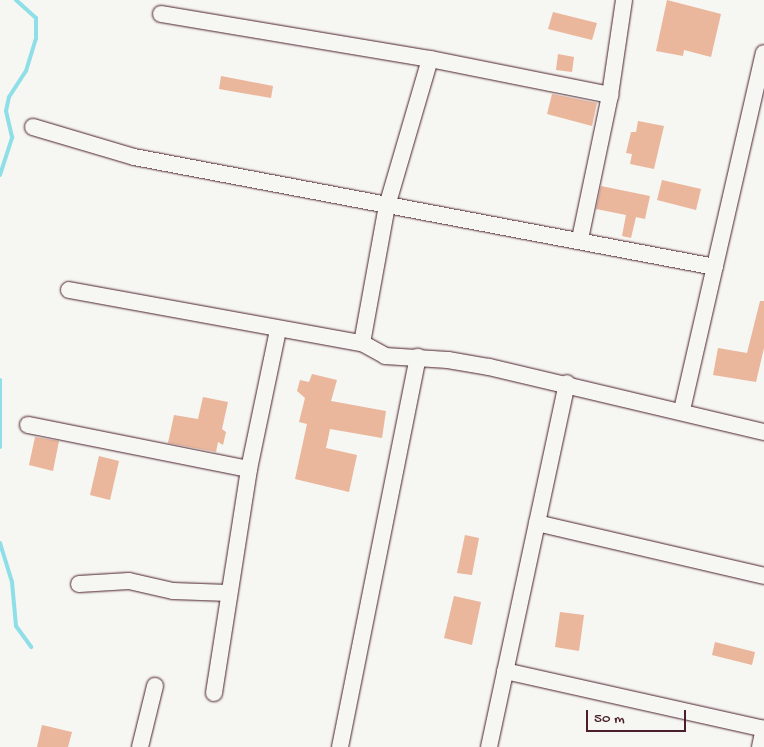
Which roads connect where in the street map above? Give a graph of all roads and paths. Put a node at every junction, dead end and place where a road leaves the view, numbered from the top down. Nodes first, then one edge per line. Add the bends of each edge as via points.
1 (624, 0) edge
2 (161, 14) dead end
3 (764, 53) edge
4 (430, 59) junction
5 (610, 95) junction
6 (33, 127) dead end
7 (388, 206) junction
8 (580, 239) junction
9 (715, 266) junction
10 (69, 290) dead end
11 (278, 330) junction
12 (362, 343) junction
13 (418, 358) junction
14 (567, 383) junction
15 (682, 410) junction
16 (28, 424) dead end
17 (764, 432) edge
18 (249, 469) junction
19 (537, 523) junction
20 (764, 576) edge
21 (79, 584) dead end
22 (230, 593) junction
23 (505, 671) junction
24 (155, 686) dead end
25 (214, 693) dead end
26 (764, 729) edge
27 (140, 747) edge
28 (340, 747) edge
29 (489, 747) edge
30 (760, 747) edge

1 - 5 street
2 - 4 street
3 - 9 street
4 - 5 street
4 - 7 street
5 - 8 street
6 - 7 street via 134,156
7 - 8 street
7 - 12 street
8 - 9 street
9 - 15 street
10 - 11 street
11 - 12 street
11 - 18 street
12 - 13 street via 386,356
13 - 14 street via 448,360
13 - 28 street
14 - 15 street
14 - 19 street
15 - 17 street
16 - 18 street
18 - 22 street
19 - 20 street
19 - 23 street
21 - 22 street via 129,581 173,591
22 - 25 street
23 - 26 street
23 - 29 street
24 - 27 street
26 - 30 street

